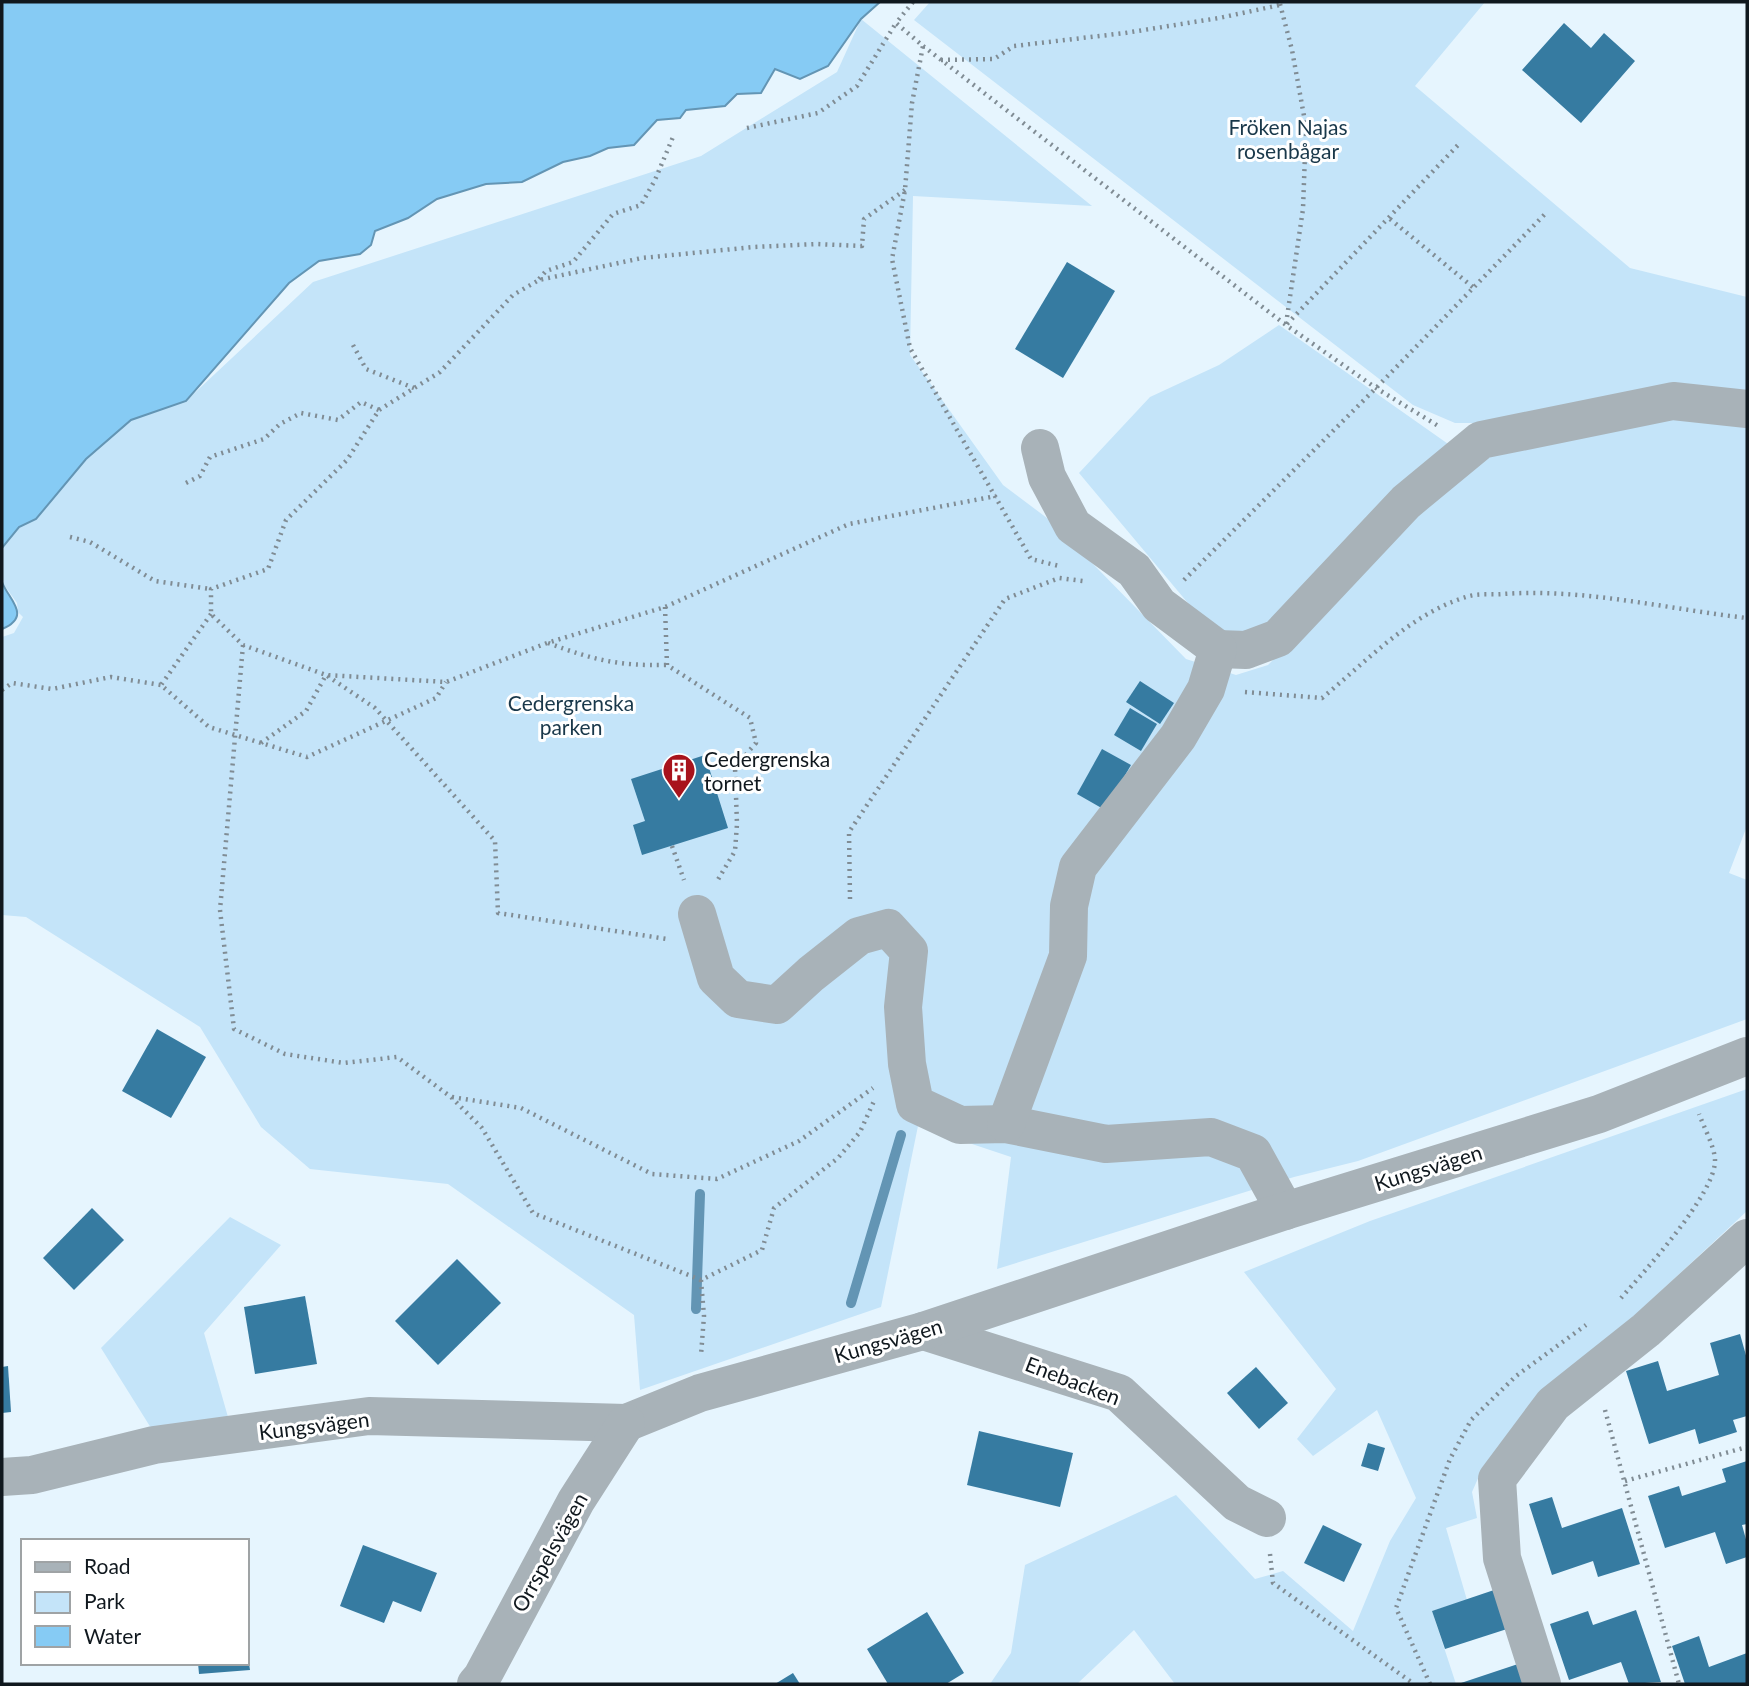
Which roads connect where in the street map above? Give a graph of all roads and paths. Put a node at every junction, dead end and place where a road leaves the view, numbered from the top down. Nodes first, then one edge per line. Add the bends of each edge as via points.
1 (913, 2) edge
2 (1279, 3) edge
3 (896, 23) junction
4 (923, 46) junction
5 (940, 60) junction
6 (747, 128) dead end
7 (673, 136) dead end
8 (1459, 144) dead end
9 (905, 191) junction
10 (1546, 213) dead end
11 (1390, 219) junction
12 (539, 280) junction
13 (1474, 288) junction
14 (1286, 325) junction
15 (353, 345) dead end
16 (414, 388) junction
17 (1376, 388) junction
18 (1747, 409) edge
19 (379, 410) junction
20 (1481, 440) junction
21 (1040, 448) dead end
22 (186, 482) dead end
23 (70, 537) dead end
24 (1085, 582) dead end
25 (211, 589) junction
26 (1159, 605) junction
27 (665, 607) junction
28 (211, 614) junction
29 (1747, 618) edge
30 (547, 643) junction
31 (243, 645) junction
32 (1218, 649) junction
33 (667, 665) junction
34 (326, 676) junction
35 (446, 682) junction
36 (161, 685) junction
37 (1206, 689) junction
38 (2, 690) edge
39 (387, 722) junction
40 (235, 736) junction
41 (261, 743) junction
42 (672, 846) dead end
43 (683, 878) dead end
44 (701, 929) junction
45 (850, 943) junction
46 (1747, 1056) edge
47 (451, 1097) junction
48 (1006, 1124) junction
49 (1285, 1211) junction
50 (1747, 1238) edge
51 (701, 1280) junction
52 (923, 1331) junction
53 (701, 1363) dead end
54 (1595, 1372) junction
55 (626, 1423) junction
56 (1747, 1447) edge
57 (2, 1477) edge
58 (1625, 1481) junction
59 (1267, 1518) joint
60 (476, 1684) edge
61 (1414, 1684) edge
62 (1542, 1684) edge
63 (1679, 1684) edge

1 - 3 path
2 - 5 path via 1219,18 1014,46 994,59
2 - 14 path via 1306,127 1303,209
3 - 4 path
3 - 6 path via 857,86 818,113
4 - 5 path
4 - 9 path via 912,103
5 - 14 path
7 - 12 path via 641,205 613,214 573,262 546,271
8 - 11 path
9 - 12 path via 864,219 862,246 754,247 642,258
9 - 27 path via 892,259 910,348 996,496 849,524
10 - 13 path
11 - 13 path
11 - 14 path
12 - 16 path via 513,295 440,372
13 - 17 path
14 - 17 path
15 - 16 path via 366,369
16 - 19 path
17 - 20 path via 1454,436
17 - 26 path
18 - 20 street via 1673,401
19 - 22 path via 361,402 338,420 301,414 264,439 210,457 200,476
19 - 25 path via 346,460 286,520 268,569
20 - 32 street via 1406,502 1278,638 1246,650
21 - 26 street via 1046,477 1073,526 1134,570
23 - 25 path via 90,542 155,581
24 - 45 path via 1059,578 1005,599 849,832
25 - 28 path
26 - 32 street
27 - 30 path
27 - 33 path
28 - 31 path
28 - 36 path
29 - 37 path via 1603,598 1525,592 1467,596 1416,620 1322,698
30 - 33 path via 592,659
30 - 35 path
31 - 34 path
31 - 40 path
32 - 37 street
33 - 44 path via 750,718 756,743 735,767 735,851
34 - 35 path
34 - 39 path
34 - 41 path via 306,711
35 - 39 path via 436,698
36 - 38 path via 111,677 52,689 12,683
36 - 40 path via 209,727
37 - 48 street via 1178,737 1079,867 1069,906 1069,956
39 - 41 path via 307,757
39 - 44 path via 495,841 498,913
40 - 41 path
40 - 47 path via 220,910 234,1029 285,1054 344,1063 397,1058
42 - 43 path
44 - 45 street via 716,978 738,999 777,1005
45 - 48 street via 888,928 909,951 903,1007 915,1104 960,1125
46 - 49 street, Kungsvägen via 1599,1114
47 - 51 path via 482,1128 533,1213
47 - 51 path via 521,1108 652,1174 717,1180 799,1140 877,1085 860,1132 838,1158 774,1208 762,1250
48 - 49 street via 1106,1144 1211,1137 1253,1153
49 - 52 street, Kungsvägen
50 - 54 street
51 - 53 path
52 - 55 street, Kungsvägen via 700,1393
52 - 59 street, Enebacken via 1119,1393 1237,1503
54 - 58 path
54 - 62 street via 1553,1404 1497,1479 1502,1558
55 - 57 street, Kungsvägen via 369,1416 154,1445 32,1475
55 - 60 street, Orrspelsvägen via 576,1501
56 - 58 path
58 - 63 path
59 - 61 path via 1273,1583

